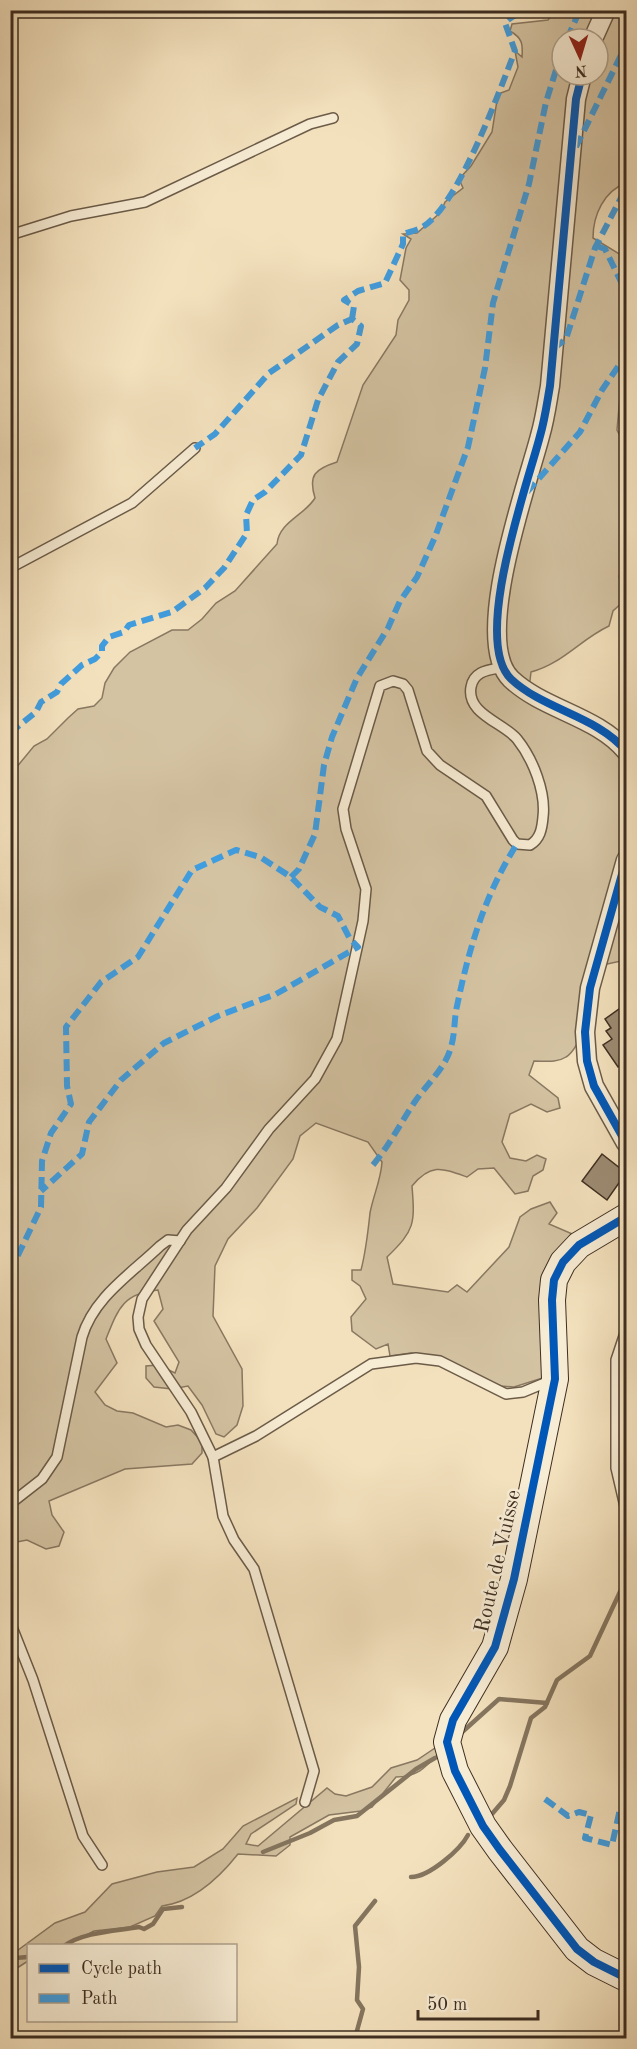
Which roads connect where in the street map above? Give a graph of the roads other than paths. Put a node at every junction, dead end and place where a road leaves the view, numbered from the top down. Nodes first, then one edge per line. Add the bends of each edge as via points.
1 (606, 10) edge
2 (598, 27) edge
3 (579, 87) edge
4 (333, 118) dead end
5 (10, 235) edge
6 (195, 448) dead end
7 (10, 568) edge
8 (504, 667) junction
9 (627, 751) edge
10 (627, 860) edge
11 (627, 1143) edge
12 (627, 1217) edge
13 (180, 1241) junction
14 (627, 1330) edge
15 (555, 1379) junction
16 (213, 1457) junction
17 (10, 1504) edge
18 (626, 1511) edge
19 (627, 1540) edge
20 (10, 1622) edge
21 (305, 1802) dead end
22 (102, 1865) dead end
23 (627, 1978) edge

1 - 2 street
3 - 8 street via 550,386 541,433 510,536 501,587 498,633
4 - 5 lane via 310,124 145,202 71,216
6 - 7 lane via 132,503
8 - 9 street via 516,682 608,735
8 - 13 lane via 476,675 470,696 478,709 518,740 534,770 544,810 539,836 530,845 517,844 486,796 440,765 427,751 403,684 393,681 380,686 343,809 366,889 363,921 337,1039 315,1079 269,1129 226,1188
10 - 11 street via 590,988 585,1032 594,1086
12 - 15 street, Route de Vuisse via 579,1245 556,1274 552,1300
13 - 16 lane via 142,1299 139,1329 191,1412
13 - 17 lane via 168,1240 160,1246 106,1295 89,1318 57,1457 42,1479
14 - 18 lane via 616,1360 616,1468
15 - 16 lane via 523,1392 506,1394 440,1361 416,1358 371,1364 256,1436
15 - 23 street, Route de Vuisse via 504,1621 492,1654 450,1725 448,1752 483,1826 571,1942 587,1958
16 - 21 lane via 223,1516 254,1569 315,1771
18 - 19 lane
20 - 22 lane via 33,1680 83,1836

